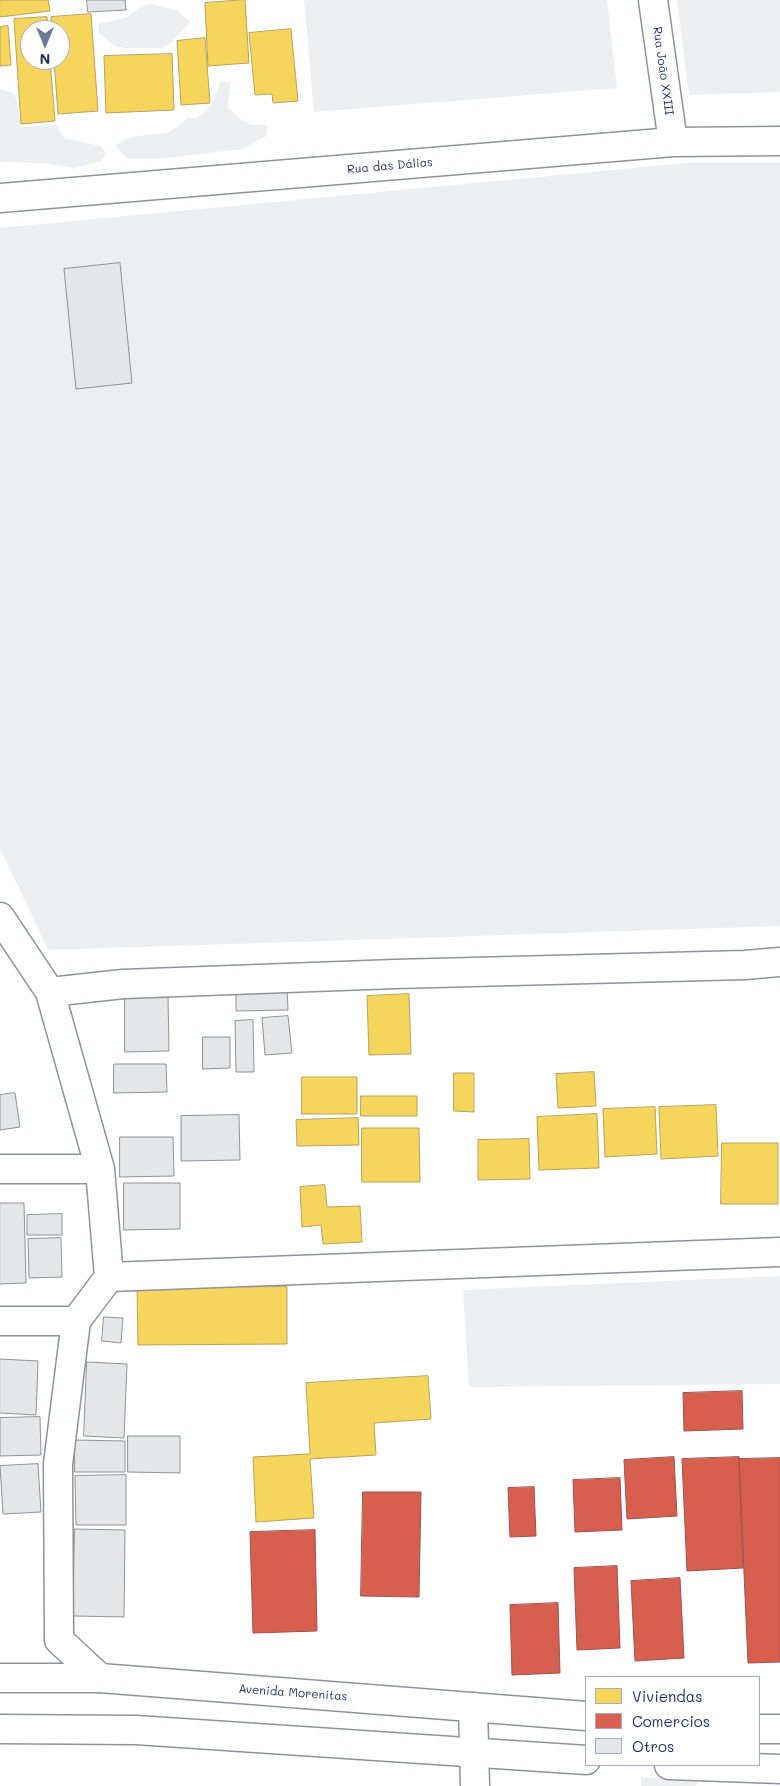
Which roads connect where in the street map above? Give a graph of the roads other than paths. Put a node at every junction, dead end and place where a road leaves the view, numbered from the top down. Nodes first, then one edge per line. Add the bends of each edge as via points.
1 (653, 0) edge
2 (780, 141) edge
3 (673, 142) junction
4 (0, 198) edge
5 (0, 917) edge
6 (780, 962) edge
7 (50, 992) junction
8 (0, 1168) edge
9 (100, 1169) junction
10 (780, 1252) edge
11 (109, 1277) junction
12 (0, 1321) edge
13 (76, 1321) junction
14 (0, 1678) edge
15 (100, 1678) junction
16 (473, 1707) junction
17 (585, 1716) edge
18 (0, 1729) edge
19 (760, 1729) edge
20 (780, 1729) edge
21 (474, 1753) junction
22 (585, 1760) edge
23 (691, 1766) edge
24 (780, 1770) edge
25 (476, 1786) edge

1 - 3 street, Rua João XXIII
2 - 3 street, Rua das Dálias
3 - 4 street, Rua das Dálias
5 - 7 street
6 - 7 street via 123,984
7 - 9 street
8 - 9 street
9 - 11 street
10 - 11 street
11 - 13 street
12 - 13 street
13 - 15 street via 58,1464 58,1640
14 - 15 street, Avenida Morenitas
15 - 16 street, Avenida Morenitas
16 - 17 street, Avenida Morenitas
16 - 21 street
18 - 21 street via 136,1730
19 - 20 street
21 - 22 street
21 - 25 street
23 - 24 street

